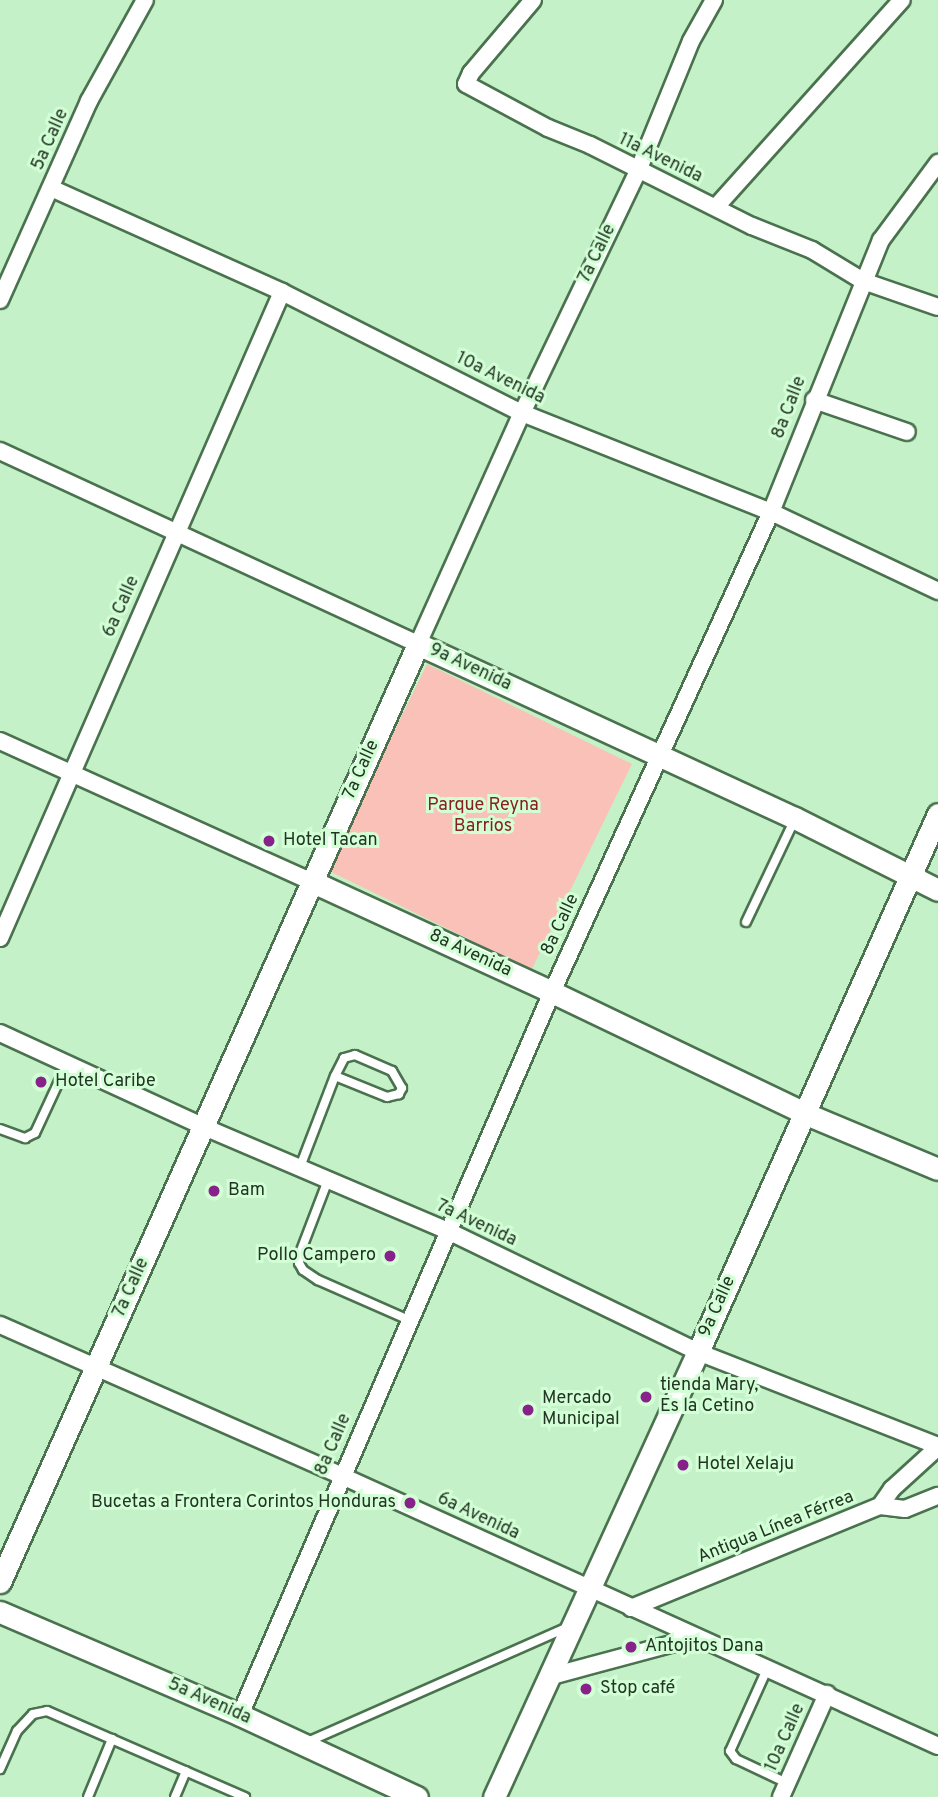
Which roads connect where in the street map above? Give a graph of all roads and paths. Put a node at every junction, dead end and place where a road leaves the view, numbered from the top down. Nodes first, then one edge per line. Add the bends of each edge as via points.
1 (145, 0) edge
2 (533, 0) edge
3 (714, 0) edge
4 (902, 0) edge
5 (938, 163) edge
6 (638, 171) junction
7 (51, 188) junction
8 (716, 207) junction
9 (863, 281) junction
10 (282, 292) junction
11 (0, 300) edge
12 (938, 307) edge
13 (814, 400) junction
14 (522, 412) junction
15 (907, 432) dead end
16 (0, 451) edge
17 (771, 512) junction
18 (176, 532) junction
19 (938, 591) edge
20 (418, 644) junction
21 (0, 741) edge
22 (660, 756) junction
23 (71, 773) junction
24 (938, 814) edge
25 (795, 818) junction
26 (911, 877) junction
27 (313, 883) junction
28 (938, 890) edge
29 (746, 922) dead end
30 (0, 938) edge
31 (552, 992) junction
32 (0, 1033) edge
33 (67, 1064) junction
34 (335, 1076) junction
35 (804, 1114) junction
36 (204, 1126) junction
37 (0, 1129) edge
38 (300, 1167) junction
39 (938, 1169) edge
40 (328, 1180) junction
41 (448, 1231) junction
42 (410, 1320) junction
43 (0, 1325) edge
44 (698, 1352) junction
45 (96, 1370) junction
46 (938, 1447) edge
47 (342, 1476) junction
48 (938, 1496) edge
49 (880, 1506) junction
50 (0, 1582) edge
51 (588, 1589) junction
52 (631, 1608) junction
53 (0, 1612) edge
54 (572, 1626) junction
55 (697, 1637) junction
56 (768, 1667) junction
57 (548, 1677) junction
58 (827, 1694) junction
59 (240, 1715) junction
60 (112, 1739) junction
61 (302, 1744) junction
62 (938, 1746) edge
63 (0, 1769) edge
64 (186, 1772) junction
65 (784, 1790) edge
66 (88, 1797) edge
67 (175, 1797) edge
68 (245, 1797) edge
69 (417, 1797) edge
70 (494, 1797) edge

1 - 7 street, 5a Calle via 89,102
2 - 6 street, 11a Avenida via 466,84
3 - 6 street, 7a Calle via 691,41
4 - 8 street
5 - 9 street, 8a Calle via 881,240
6 - 8 street, 11a Avenida
6 - 14 street, 7a Calle
7 - 10 street, 10a Avenida
7 - 11 street, 5a Calle
8 - 9 street, 11a Avenida via 811,250
9 - 12 street, 11a Avenida
9 - 13 street, 8a Calle
10 - 14 street, 10a Avenida
10 - 18 street, 6a Calle
13 - 15 street
13 - 17 street, 8a Calle
14 - 17 street, 10a Avenida
14 - 20 street, 7a Calle
16 - 18 street, 9a Avenida
17 - 19 street, 10a Avenida
17 - 22 street, 8a Calle
18 - 20 street, 9a Avenida
18 - 23 street, 6a Calle
20 - 22 street, 9a Avenida
20 - 27 street, 7a Calle
21 - 23 street, 8a Avenida
22 - 25 street, 9a Avenida
22 - 31 street, 8a Calle
23 - 27 street, 8a Avenida
23 - 30 street, 6a Calle
24 - 26 street, 9a Calle
25 - 26 street, 9a Avenida
25 - 29 lane
26 - 28 street, 9a Avenida
26 - 35 street, 9a Calle
27 - 31 street, 8a Avenida
27 - 36 street, 7a Calle
31 - 35 street, 8a Avenida
31 - 41 street, 8a Calle
32 - 33 street, 7a Avenida
33 - 36 street, 7a Avenida
33 - 37 lane via 35,1133 25,1138
34 - 34 lane via 344,1058 355,1055 392,1071 402,1088 399,1094 387,1097
34 - 38 lane
35 - 39 street, 8a Avenida
35 - 44 street, 9a Calle
36 - 38 street, 7a Avenida
36 - 45 street, 7a Calle
38 - 40 street, 7a Avenida
40 - 41 street, 7a Avenida
40 - 42 lane via 300,1253 303,1270
41 - 42 street, 8a Calle
41 - 44 street, 7a Avenida
42 - 47 street, 8a Calle
43 - 45 street, 6a Avenida
44 - 46 street, 7a Avenida
44 - 51 street, 9a Calle
45 - 47 street, 6a Avenida
45 - 50 street, 7a Calle
46 - 49 street
47 - 51 street, 6a Avenida
47 - 59 street, 8a Calle
48 - 49 street, Antigua Línea Férrea via 905,1509
49 - 52 street, Antigua Línea Férrea
51 - 52 street, 6a Avenida
51 - 54 street, 9a Calle
52 - 55 street, 6a Avenida
53 - 59 street, 5a Avenida
54 - 57 street, 9a Calle
54 - 61 lane
55 - 56 street, 6a Avenida
55 - 57 street
56 - 58 street, 6a Avenida
56 - 65 lane via 730,1751
57 - 70 street, 9a Calle
58 - 62 street, 6a Avenida
58 - 65 street, 10a Calle
59 - 61 street, 5a Avenida
60 - 63 lane via 47,1711 33,1714 16,1731
60 - 64 lane
60 - 66 lane
61 - 69 street, 5a Avenida
64 - 67 lane
64 - 68 lane

